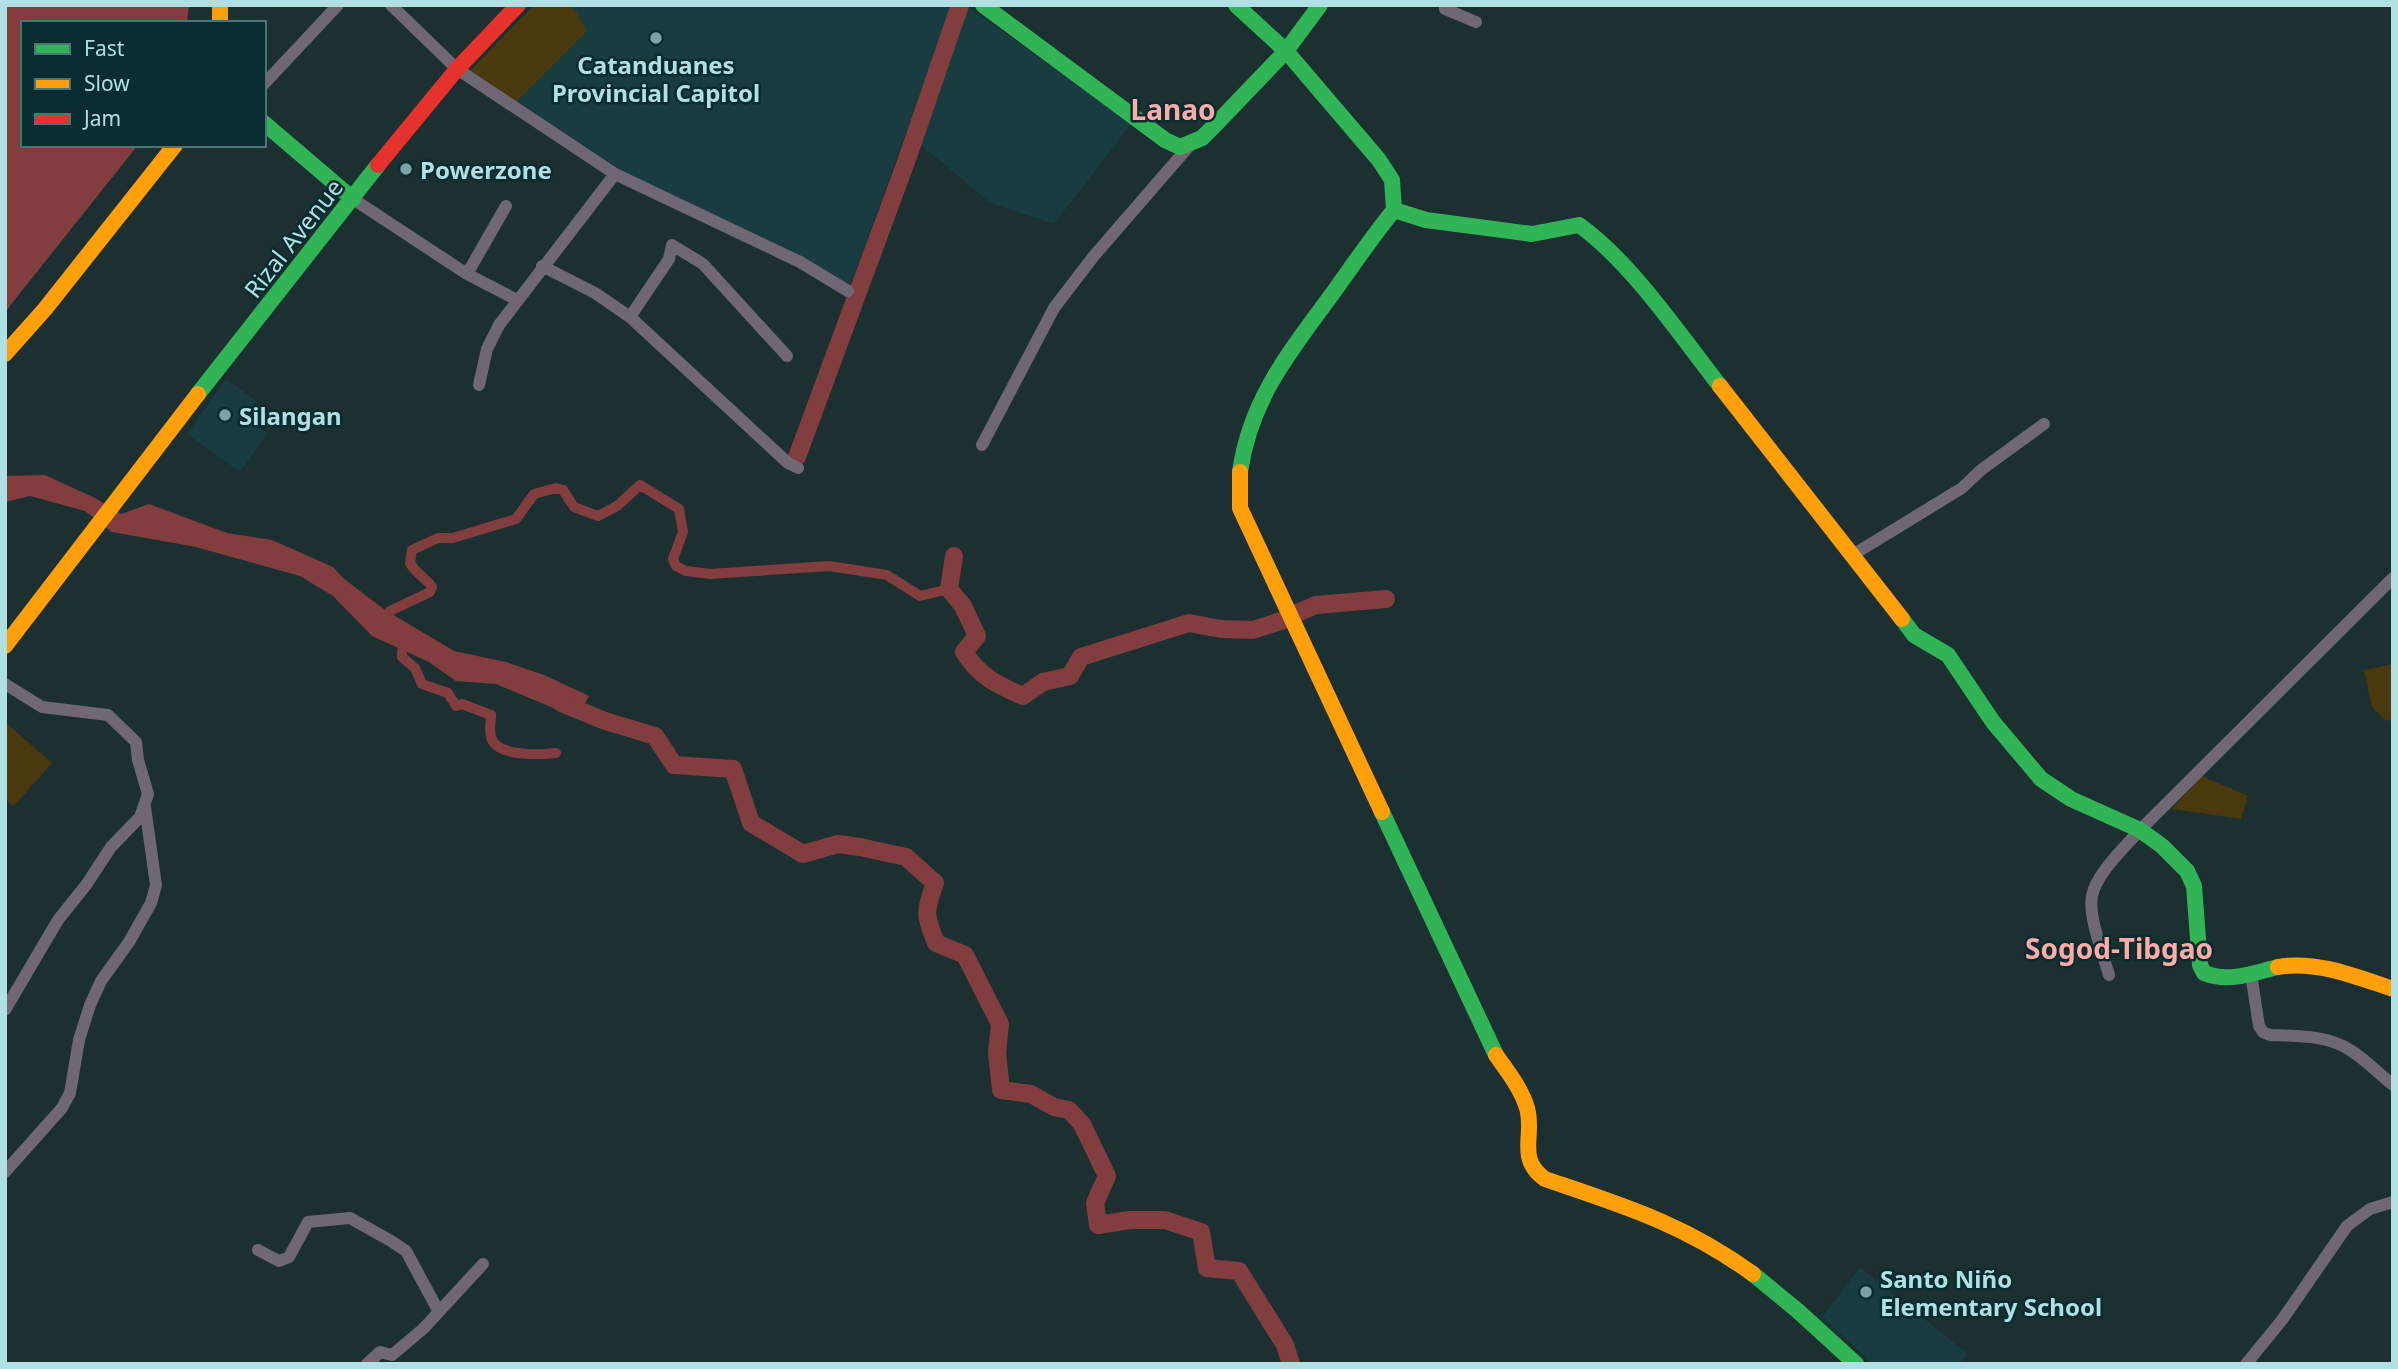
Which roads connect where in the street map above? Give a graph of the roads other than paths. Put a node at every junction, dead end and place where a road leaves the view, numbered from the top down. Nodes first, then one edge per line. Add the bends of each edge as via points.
1 (338, 5) edge
2 (391, 5) edge
3 (519, 5) edge
4 (983, 5) edge
5 (1236, 5) edge
6 (1320, 5) edge
7 (1447, 5) edge
8 (1476, 22) dead end
9 (1286, 51) junction
10 (457, 69) junction
11 (266, 83) edge
12 (266, 124) edge
13 (1183, 144) junction
14 (173, 147) edge
15 (615, 174) junction
16 (353, 199) junction
17 (506, 206) dead end
18 (1394, 210) junction
19 (542, 266) junction
20 (467, 274) junction
21 (848, 291) dead end
22 (517, 300) junction
23 (630, 317) junction
24 (5, 354) edge
25 (787, 356) dead end
26 (479, 385) dead end
27 (2044, 424) dead end
28 (982, 445) dead end
29 (798, 468) dead end
30 (1852, 556) junction
31 (2393, 578) edge
32 (5, 646) edge
33 (5, 684) edge
34 (145, 806) junction
35 (2140, 830) junction
36 (2251, 974) junction
37 (2109, 975) dead end
38 (2393, 989) edge
39 (5, 1010) edge
40 (2393, 1085) edge
41 (5, 1172) edge
42 (2393, 1202) edge
43 (258, 1250) dead end
44 (483, 1264) dead end
45 (439, 1312) junction
46 (367, 1364) edge
47 (1856, 1364) edge
48 (2246, 1364) edge

1 - 11 street
2 - 10 street
3 - 10 street, Rizal Avenue
4 - 13 street via 1165,140
5 - 9 street
6 - 9 street
7 - 8 street via 1445,9
9 - 13 street via 1202,138
9 - 18 street via 1379,160 1392,180
10 - 15 street
10 - 16 street, Rizal Avenue
12 - 16 street
13 - 28 street via 1054,308
14 - 24 street
15 - 19 street
15 - 21 street via 800,262
16 - 20 street
16 - 32 street, Rizal Avenue
17 - 20 street
18 - 30 street via 1426,220 1532,234 1579,225 1595,237 1649,295
18 - 47 street via 1268,382 1240,460 1240,508 1494,1051 1521,1094 1528,1110 1529,1163 1536,1175 1652,1215 1691,1234 1756,1277
19 - 22 street
19 - 23 street
20 - 22 street
22 - 26 street via 492,337
23 - 25 street via 673,245 703,264
23 - 29 street
27 - 30 street via 1962,488
30 - 35 street via 1914,635 1948,655 1993,722 2041,779 2071,799
31 - 35 street
33 - 34 street via 42,707 108,715 136,742 148,794
34 - 39 street via 58,920
34 - 41 street via 156,885 151,903 90,1005 70,1093 62,1108
35 - 36 street via 2187,871 2204,973 2216,978
35 - 37 street via 2104,873 2091,898
36 - 38 street via 2306,965
36 - 40 street via 2263,1032 2335,1043 2351,1050
42 - 48 street via 2370,1209 2347,1226
43 - 45 street via 279,1261 289,1257 307,1222 351,1218 405,1251
44 - 45 street
45 - 46 street via 392,1355 380,1352

